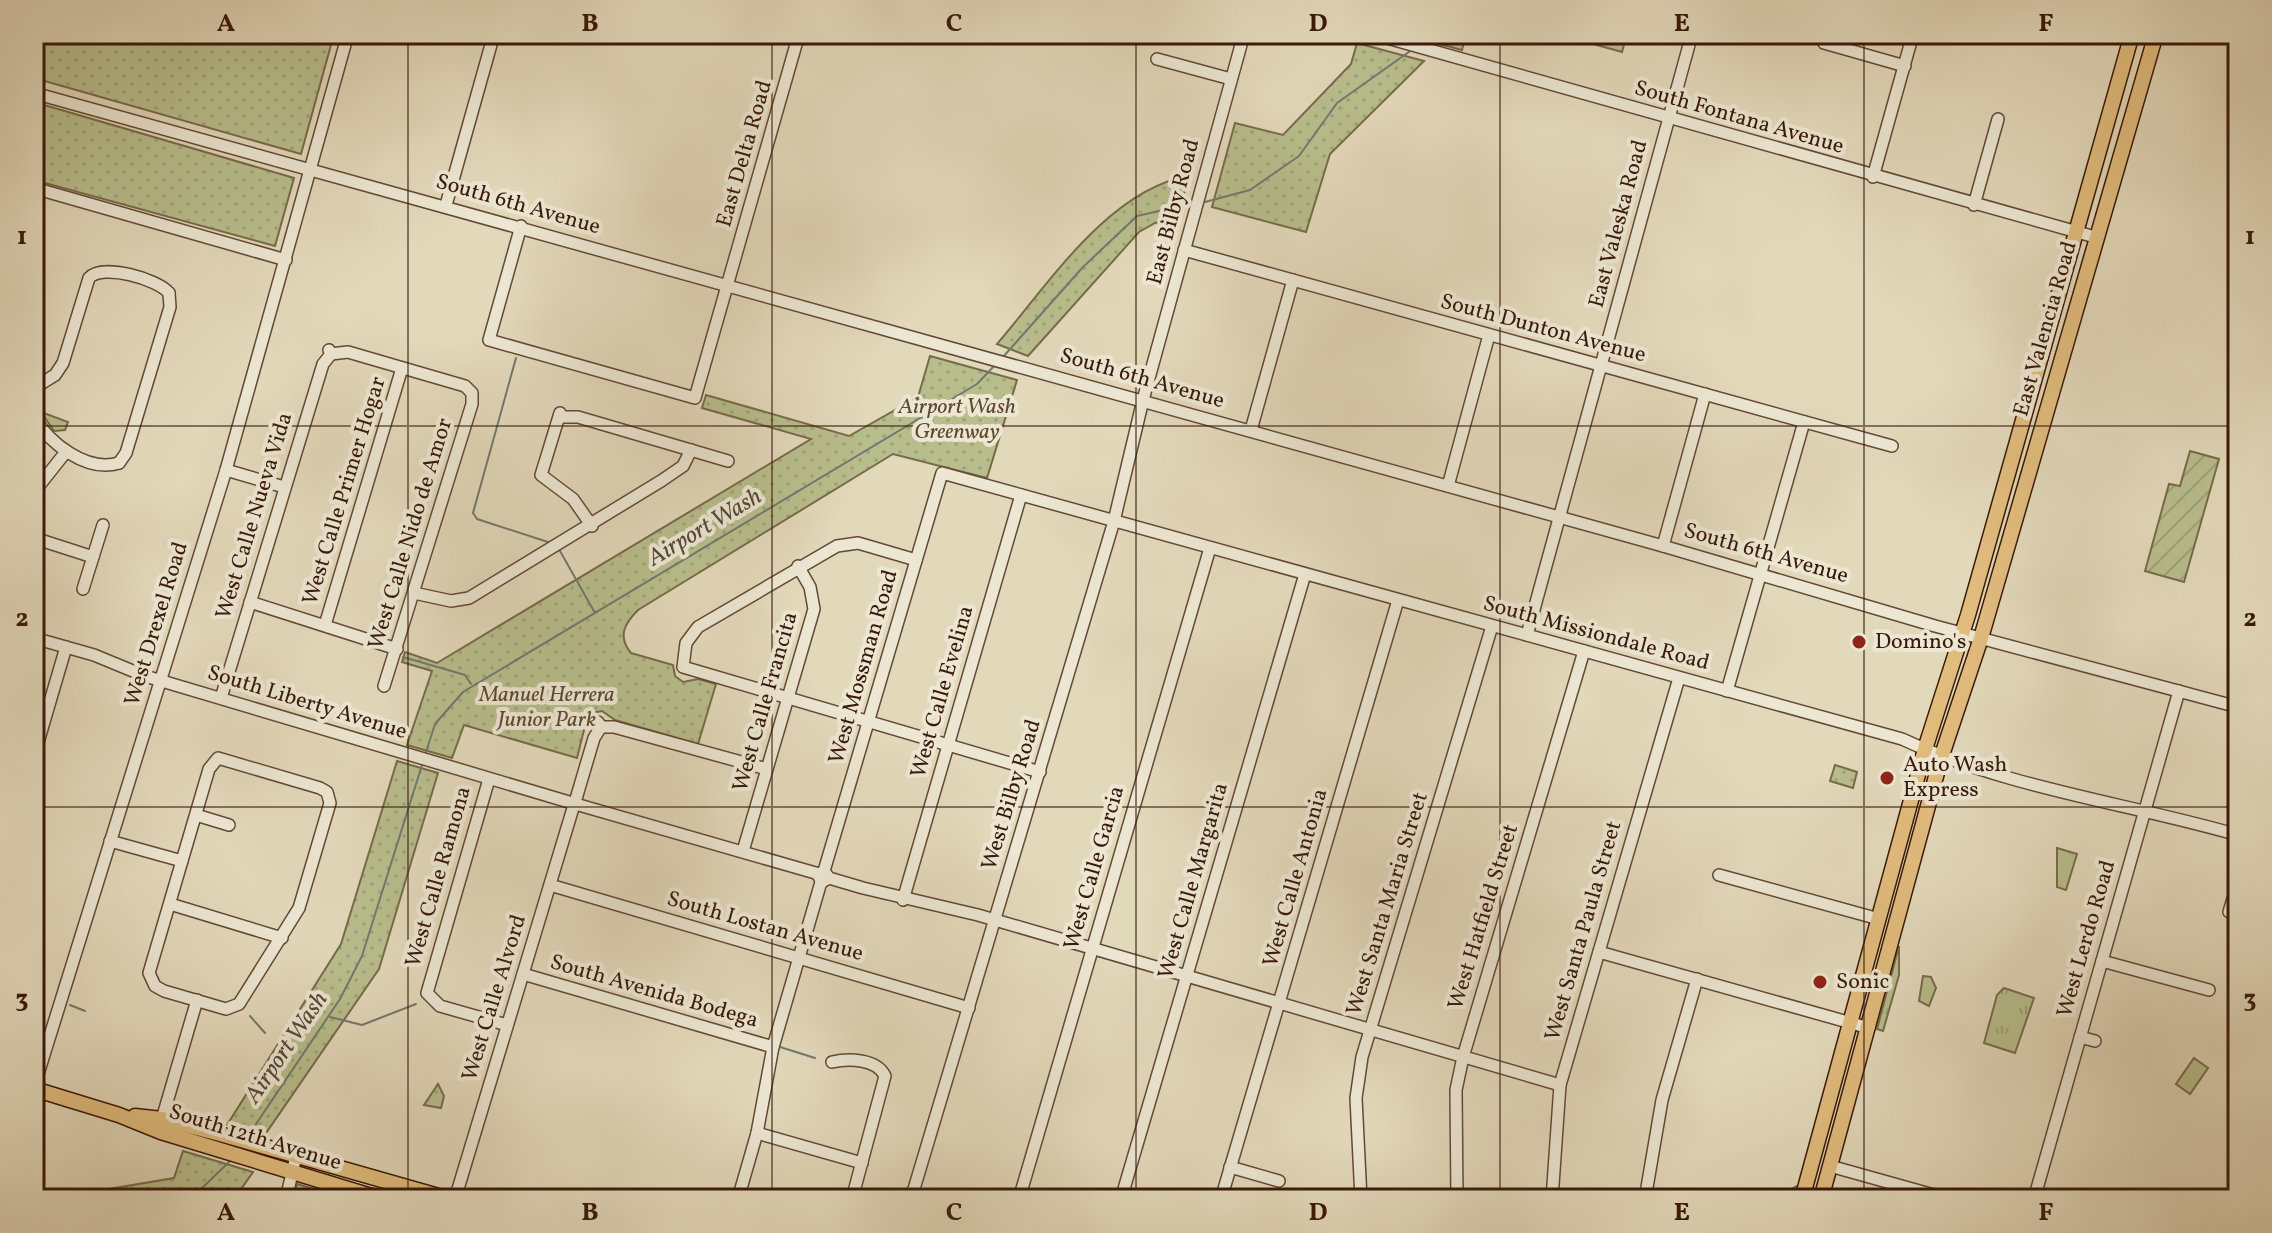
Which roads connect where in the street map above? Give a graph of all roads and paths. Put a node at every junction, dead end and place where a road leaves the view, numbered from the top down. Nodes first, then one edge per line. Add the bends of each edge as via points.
1 (348, 34) edge
2 (494, 34) edge
3 (799, 34) edge
4 (1244, 34) edge
5 (1373, 34) edge
6 (1692, 34) edge
7 (1913, 34) edge
8 (2132, 34) edge
9 (2156, 34) edge
10 (1824, 43) dead end
11 (1157, 59) dead end
12 (1905, 66) junction
13 (1231, 79) junction
14 (34, 93) edge
15 (1669, 119) junction
16 (1998, 119) dead end
17 (311, 170) junction
18 (1873, 177) junction
19 (34, 188) edge
20 (446, 205) junction
21 (1974, 205) junction
22 (521, 226) junction
23 (2078, 233) junction
24 (2095, 237) junction
25 (1184, 250) junction
26 (286, 260) junction
27 (1293, 280) junction
28 (728, 284) junction
29 (1489, 335) junction
30 (1600, 365) junction
31 (402, 368) junction
32 (34, 388) edge
33 (1705, 394) junction
34 (1143, 400) junction
35 (2028, 406) junction
36 (2046, 411) junction
37 (34, 417) edge
38 (1804, 422) junction
39 (1251, 430) junction
40 (1892, 446) dead end
41 (691, 450) junction
42 (65, 453) junction
43 (728, 461) dead end
44 (226, 470) junction
45 (942, 473) joint
46 (1448, 486) junction
47 (284, 487) junction
48 (34, 492) edge
49 (1021, 495) junction
50 (1559, 517) junction
51 (1114, 521) junction
52 (103, 525) dead end
53 (592, 526) junction
54 (34, 538) edge
55 (1663, 546) junction
56 (1210, 548) junction
57 (93, 557) junction
58 (916, 560) junction
59 (798, 566) junction
60 (1305, 574) junction
61 (1761, 576) junction
62 (83, 589) dead end
63 (414, 593) junction
64 (1398, 600) junction
65 (250, 602) junction
66 (325, 625) junction
67 (1492, 626) junction
68 (1963, 633) junction
69 (1527, 635) junction
70 (34, 638) edge
71 (1981, 638) junction
72 (66, 647) junction
73 (397, 649) junction
74 (1584, 651) junction
75 (1679, 678) junction
76 (160, 680) junction
77 (384, 686) dead end
78 (1727, 691) junction
79 (2179, 691) junction
80 (221, 698) junction
81 (788, 699) junction
82 (2238, 707) edge
83 (868, 722) junction
84 (949, 746) junction
85 (1925, 749) junction
86 (34, 756) edge
87 (1941, 758) junction
88 (767, 769) junction
89 (1040, 772) junction
90 (489, 779) junction
91 (574, 804) junction
92 (2145, 809) junction
93 (196, 815) junction
94 (229, 825) dead end
95 (2238, 835) edge
96 (110, 841) junction
97 (743, 851) junction
98 (182, 861) junction
99 (1719, 875) dead end
100 (823, 876) junction
101 (2238, 882) edge
102 (550, 885) junction
103 (903, 900) junction
104 (170, 904) junction
105 (2229, 912) dead end
106 (1879, 919) junction
107 (995, 920) junction
108 (282, 938) junction
109 (1092, 949) junction
110 (1599, 952) junction
111 (799, 957) junction
112 (2102, 961) junction
113 (523, 974) junction
114 (1186, 976) junction
115 (1697, 979) junction
116 (2209, 990) dead end
117 (197, 1000) junction
118 (1280, 1003) junction
119 (969, 1008) junction
120 (1850, 1023) junction
121 (507, 1025) junction
122 (1869, 1028) junction
123 (1370, 1031) junction
124 (2080, 1037) junction
125 (2095, 1041) dead end
126 (773, 1047) junction
127 (1463, 1057) junction
128 (832, 1062) dead end
129 (1560, 1085) junction
130 (34, 1088) edge
131 (119, 1115) junction
132 (162, 1119) junction
133 (757, 1133) junction
134 (296, 1156) junction
135 (1812, 1161) junction
136 (862, 1163) junction
137 (1830, 1166) junction
138 (1230, 1167) junction
139 (293, 1172) junction
140 (1279, 1181) dead end
141 (286, 1199) edge
142 (381, 1199) edge
143 (449, 1199) edge
144 (455, 1199) edge
145 (738, 1199) edge
146 (852, 1199) edge
147 (911, 1199) edge
148 (1019, 1199) edge
149 (1121, 1199) edge
150 (1221, 1199) edge
151 (1361, 1199) edge
152 (1457, 1199) edge
153 (1552, 1199) edge
154 (1645, 1199) edge
155 (1802, 1199) edge
156 (1821, 1199) edge
157 (1948, 1199) edge
158 (2034, 1199) edge

1 - 17 street, West Drexel Road
2 - 20 street
3 - 28 street, East Delta Road
4 - 13 street, East Bilby Road
5 - 15 street, South Fontana Avenue
6 - 15 street, East Valeska Road
7 - 12 street
8 - 23 main road, East Valencia Road
9 - 24 main road, East Valencia Road
10 - 12 street
11 - 13 street
12 - 18 street
13 - 25 street, East Bilby Road
14 - 17 street, South 6th Avenue
15 - 18 street, South Fontana Avenue
15 - 30 street, East Valeska Road
16 - 21 street
17 - 20 street, South 6th Avenue
17 - 26 street, West Drexel Road
18 - 21 street, South Fontana Avenue
19 - 26 street
20 - 22 street, South 6th Avenue
21 - 23 street, South Fontana Avenue
22 - 28 street, South 6th Avenue
22 - 28 street, East Delta Road via 489,340 695,398
23 - 24 street, South Fontana Avenue
23 - 35 main road, East Valencia Road
24 - 36 main road, East Valencia Road
25 - 27 street, South Dunton Avenue
25 - 34 street, East Bilby Road
26 - 44 street, West Drexel Road
27 - 29 street, South Dunton Avenue
27 - 39 street
28 - 34 street, South 6th Avenue
29 - 30 street, South Dunton Avenue
29 - 46 street
30 - 33 street, South Dunton Avenue
30 - 50 street, East Valeska Road
31 - 47 street, West Calle Nueva Vida via 330,352
31 - 63 street, West Calle Nido de Amor via 465,386 472,393
31 - 66 street, West Calle Primer Hogar
32 - 42 street via 63,363 94,268 172,291 120,466
33 - 38 street, South Dunton Avenue
33 - 55 street
34 - 39 street, South 6th Avenue
34 - 51 street, West Bilby Road
35 - 36 main road
35 - 68 main road, East Valencia Road
36 - 71 main road, East Valencia Road
37 - 42 street
38 - 40 street, South Dunton Avenue
38 - 61 street
39 - 46 street, South 6th Avenue
41 - 43 street
41 - 53 street via 683,466
41 - 53 street via 560,415 540,476 573,499
42 - 48 street
44 - 47 street
44 - 76 street, West Drexel Road
45 - 49 street, South Missiondale Road
45 - 58 street, West Mossman Road
46 - 50 street, South 6th Avenue
47 - 65 street, West Calle Nueva Vida
49 - 51 street, South Missiondale Road
49 - 84 street, West Calle Evelina
50 - 55 street, South 6th Avenue
50 - 69 street, East Valeska Road
51 - 56 street, South Missiondale Road
51 - 89 street, West Bilby Road
52 - 57 street
53 - 63 street via 469,598 451,601
54 - 57 street
55 - 61 street, South 6th Avenue
56 - 60 street, South Missiondale Road
56 - 109 street, West Calle Garcia
57 - 62 street
58 - 59 street via 847,543
58 - 83 street, West Mossman Road
59 - 81 street, West Calle Francita via 814,609
59 - 81 street via 698,627 686,643 683,670
60 - 64 street, South Missiondale Road
60 - 114 street, West Calle Margarita
61 - 68 street, South 6th Avenue
61 - 78 street
63 - 73 street, West Calle Nido de Amor
64 - 67 street, South Missiondale Road
64 - 118 street, West Calle Antonia
65 - 66 street
65 - 80 street, West Calle Nueva Vida
66 - 73 street
67 - 69 street, South Missiondale Road
67 - 123 street, West Santa Maria Street
68 - 71 street, South 6th Avenue
68 - 85 main road, East Valencia Road
69 - 74 street, South Missiondale Road
70 - 72 street, South Liberty Avenue
71 - 79 street, South 6th Avenue
71 - 87 main road, East Valencia Road
72 - 76 street, South Liberty Avenue
72 - 86 street
73 - 77 street, West Calle Nido de Amor
74 - 75 street, South Missiondale Road
74 - 127 street, West Hatfield Street
75 - 78 street, South Missiondale Road
75 - 110 street, West Santa Paula Street
76 - 80 street, South Liberty Avenue
76 - 96 street, West Drexel Road
78 - 85 street, South Missiondale Road
79 - 82 street, South 6th Avenue
79 - 92 street, West Lerdo Road
80 - 90 street, South Liberty Avenue
81 - 83 street
81 - 88 street, West Calle Francita
83 - 84 street
83 - 100 street, West Mossman Road
84 - 89 street
84 - 103 street, West Calle Evelina
85 - 87 street, South Missiondale Road
85 - 106 main road, East Valencia Road
87 - 92 street, South Missiondale Road
87 - 122 main road, East Valencia Road
88 - 91 street, West Calle Alvord via 600,724
88 - 97 street, West Calle Francita
89 - 107 street, West Bilby Road
90 - 91 street, South Liberty Avenue
90 - 121 street, West Calle Ramona via 426,999
91 - 97 street, South Liberty Avenue
91 - 102 street, West Calle Alvord
92 - 95 street, South Missiondale Road
92 - 112 street, West Lerdo Road
93 - 94 street
93 - 98 street
93 - 108 street via 214,759 330,795 299,908
96 - 98 street
96 - 130 street, West Drexel Road
97 - 100 street, South Liberty Avenue
98 - 104 street
99 - 106 street
100 - 103 street, South Liberty Avenue
100 - 111 street, West Mossman Road
101 - 105 street
102 - 111 street, South Lostan Avenue
102 - 113 street, West Calle Alvord
103 - 107 street, South Liberty Avenue
104 - 108 street
104 - 117 street via 149,981
106 - 120 main road, East Valencia Road
107 - 109 street, South Liberty Avenue
107 - 119 street, West Bilby Road
108 - 117 street via 239,1004 226,1009
109 - 114 street, South Liberty Avenue
109 - 148 street, West Calle Garcia
110 - 115 street
110 - 129 street, West Santa Paula Street
111 - 119 street, South Lostan Avenue
111 - 126 street, West Mossman Road
112 - 116 street
112 - 124 street, West Lerdo Road
113 - 121 street, West Calle Alvord
113 - 126 street, South Avenida Bodega
114 - 118 street, South Liberty Avenue
114 - 149 street, West Calle Margarita
115 - 120 street
115 - 154 street via 1662,1100
117 - 132 street
118 - 123 street, South Liberty Avenue
118 - 138 street, West Calle Antonia
119 - 147 street, West Bilby Road
120 - 122 street
120 - 135 main road, East Valencia Road
121 - 144 street, West Calle Alvord
122 - 137 main road, East Valencia Road
123 - 127 street, South Liberty Avenue
123 - 151 street, West Santa Maria Street via 1356,1098
124 - 125 street
124 - 158 street, West Lerdo Road
126 - 133 street, West Mossman Road
127 - 129 street, South Liberty Avenue
127 - 152 street, West Hatfield Street via 1456,1090
128 - 136 street via 847,1058 887,1071
129 - 153 street, West Santa Paula Street
130 - 131 main road, South 12th Avenue
131 - 132 main road, South 12th Avenue
131 - 139 main road, South 12th Avenue
132 - 134 main road, South 12th Avenue
133 - 136 street
133 - 145 street, West Mossman Road
134 - 139 street
134 - 143 main road, South 12th Avenue
135 - 137 main road
135 - 155 main road, East Valencia Road
136 - 146 street
137 - 156 main road, East Valencia Road
137 - 157 street
138 - 140 street
138 - 150 street, West Calle Antonia
139 - 141 street
139 - 142 main road, South 12th Avenue

